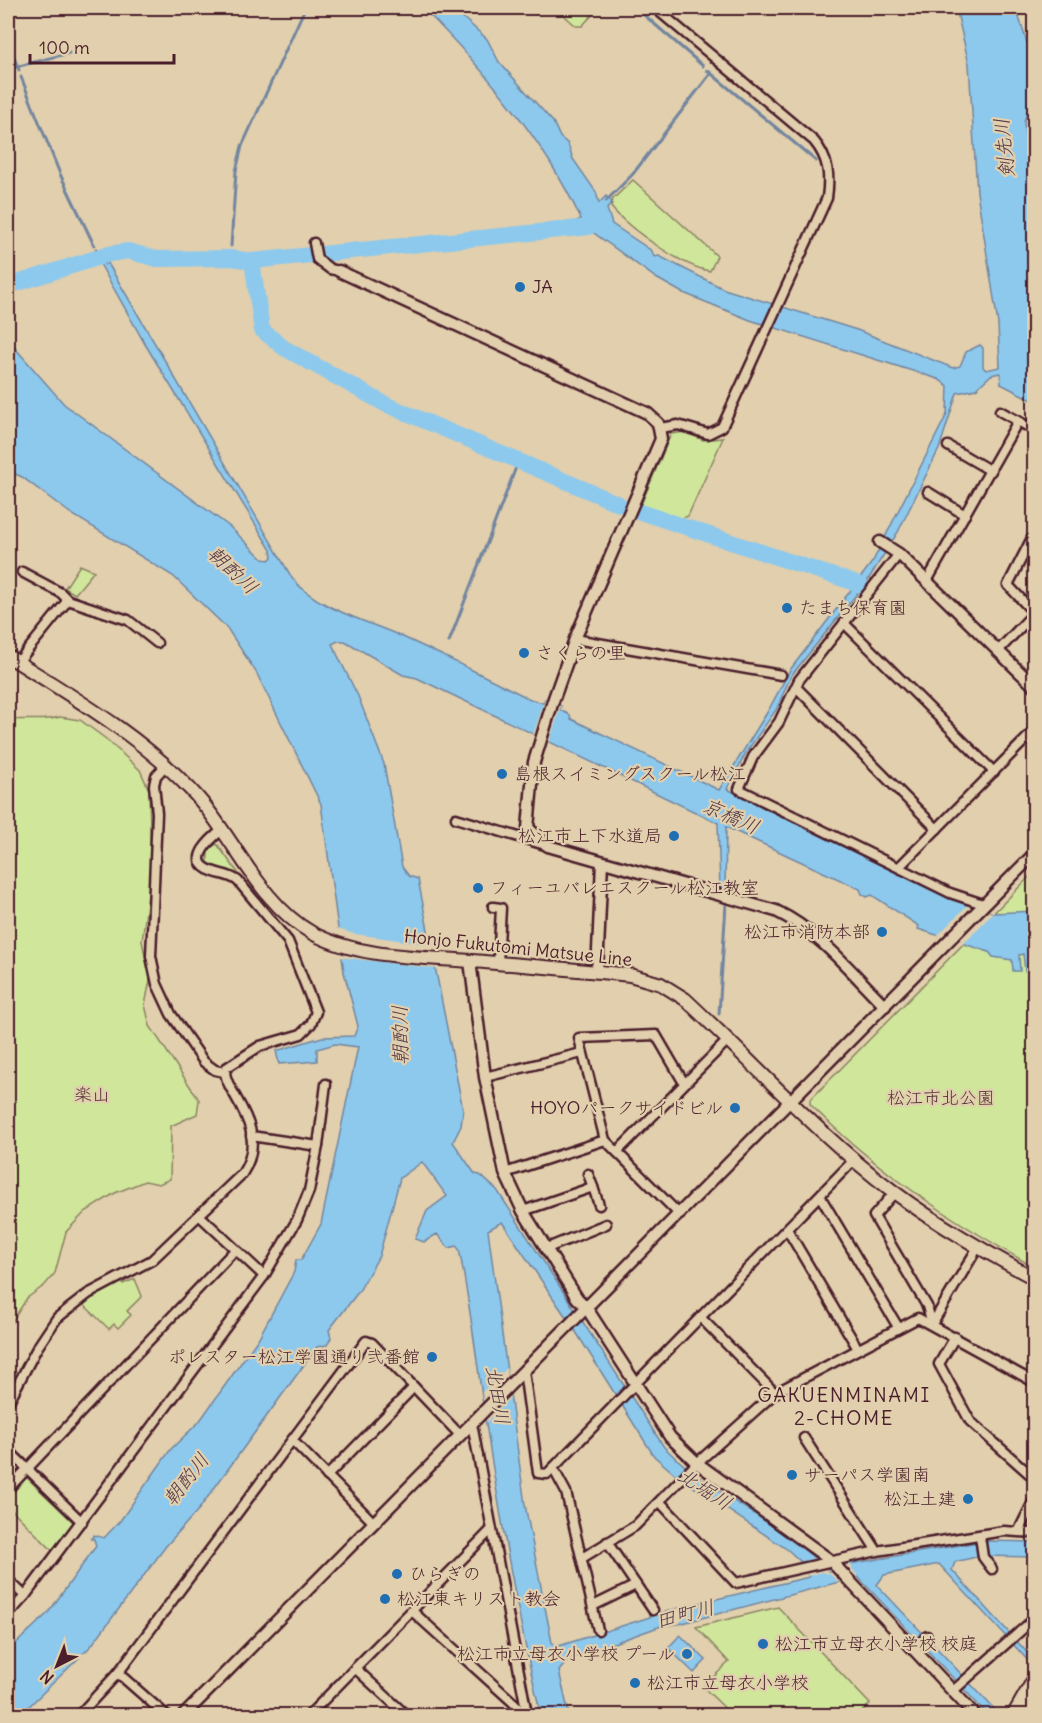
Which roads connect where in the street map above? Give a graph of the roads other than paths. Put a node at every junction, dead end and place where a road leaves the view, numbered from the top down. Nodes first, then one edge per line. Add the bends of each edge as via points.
1 (655, 8) edge
2 (314, 243) dead end
3 (339, 271) joint
4 (1000, 411) dead end
5 (1018, 421) junction
6 (660, 429) junction
7 (1035, 430) edge
8 (948, 446) dead end
9 (991, 471) junction
10 (928, 492) dead end
11 (965, 515) junction
12 (1035, 534) edge
13 (880, 542) dead end
14 (896, 552) junction
15 (22, 572) dead end
16 (927, 582) junction
17 (68, 600) junction
18 (1035, 613) edge
19 (844, 623) junction
20 (575, 639) junction
21 (157, 643) dead end
22 (999, 650) junction
23 (13, 659) edge
24 (781, 675) dead end
25 (1035, 686) edge
26 (796, 687) junction
27 (1035, 731) edge
28 (166, 765) junction
29 (994, 772) junction
30 (456, 818) dead end
31 (223, 829) junction
32 (937, 829) junction
33 (548, 846) junction
34 (1035, 854) edge
35 (602, 862) junction
36 (899, 867) junction
37 (983, 904) junction
38 (493, 908) dead end
39 (470, 961) junction
40 (498, 963) junction
41 (597, 972) junction
42 (885, 1006) junction
43 (729, 1039) junction
44 (582, 1053) junction
45 (224, 1072) junction
46 (485, 1077) junction
47 (684, 1083) junction
48 (326, 1084) dead end
49 (792, 1102) junction
50 (251, 1136) junction
51 (605, 1140) junction
52 (318, 1146) junction
53 (617, 1152) junction
54 (855, 1160) junction
55 (505, 1173) junction
56 (588, 1174) dead end
57 (592, 1186) junction
58 (895, 1192) junction
59 (820, 1196) junction
60 (599, 1205) dead end
61 (523, 1211) junction
62 (199, 1215) junction
63 (680, 1215) junction
64 (606, 1224) dead end
65 (787, 1228) junction
66 (978, 1247) junction
67 (545, 1249) junction
68 (235, 1250) junction
69 (264, 1276) junction
70 (1035, 1278) edge
71 (583, 1310) junction
72 (701, 1318) junction
73 (932, 1323) junction
74 (898, 1328) junction
75 (955, 1337) junction
76 (858, 1349) junction
77 (521, 1374) junction
78 (1035, 1382) edge
79 (414, 1387) junction
80 (633, 1388) junction
81 (775, 1393) junction
82 (8, 1403) edge
83 (475, 1421) junction
84 (460, 1435) junction
85 (804, 1438) dead end
86 (292, 1440) junction
87 (8, 1450) edge
88 (694, 1466) junction
89 (553, 1468) junction
90 (27, 1469) junction
91 (327, 1476) junction
92 (1035, 1478) edge
93 (8, 1489) edge
94 (1035, 1500) edge
95 (660, 1502) junction
96 (82, 1522) junction
97 (374, 1522) junction
98 (1019, 1530) junction
99 (490, 1531) junction
100 (1035, 1533) edge
101 (981, 1538) junction
102 (607, 1542) junction
103 (877, 1551) junction
104 (582, 1558) junction
105 (828, 1562) junction
106 (992, 1569) dead end
107 (8, 1580) edge
108 (636, 1585) junction
109 (25, 1596) junction
110 (593, 1606) junction
111 (653, 1610) dead end
112 (412, 1611) junction
113 (8, 1615) edge
114 (1035, 1618) edge
115 (598, 1630) dead end
116 (927, 1636) dead end
117 (917, 1646) junction
118 (355, 1668) junction
119 (118, 1672) junction
120 (1035, 1681) edge
121 (956, 1689) junction
122 (1035, 1707) edge
123 (527, 1715) edge
124 (78, 1716) edge
125 (167, 1716) edge
126 (183, 1716) edge
127 (308, 1716) edge
128 (407, 1716) edge
129 (976, 1716) edge
130 (1014, 1716) edge
131 (1030, 1716) edge

1 - 6 street via 823,151 830,174 827,198 719,430 708,434 678,425
2 - 3 street via 317,259
3 - 6 street via 647,413
4 - 5 street
5 - 7 street
5 - 9 street
6 - 20 street via 661,439
8 - 9 street
9 - 11 street
10 - 11 street
11 - 16 street
12 - 18 street via 1008,585
13 - 14 street
14 - 16 street
14 - 19 street
15 - 17 street via 62,592
16 - 22 street
17 - 21 street via 128,620
17 - 23 street
18 - 22 street
19 - 26 street
19 - 29 street
20 - 24 street
20 - 33 street via 531,776 528,828
22 - 25 street
23 - 28 main road, Honjo Fukutomi Matsue Line via 113,724
26 - 32 street
26 - 36 street via 779,722 753,757 739,789
27 - 29 street
28 - 31 main road, Honjo Fukutomi Matsue Line via 200,798
28 - 45 street via 154,780 157,813 151,956 157,984 171,1014 204,1062
29 - 32 street
30 - 33 street
31 - 39 main road, Honjo Fukutomi Matsue Line via 282,909 305,928 328,940 371,951
31 - 45 street via 203,846 202,863 209,870 238,880 288,941 316,1012 305,1031 244,1054
32 - 36 street
33 - 35 street
34 - 37 street
35 - 41 street
35 - 42 street via 776,911 795,920
36 - 37 street via 950,893
37 - 42 street
38 - 40 street via 501,908
39 - 40 main road, Honjo Fukutomi Matsue Line
39 - 46 street
40 - 41 main road, Honjo Fukutomi Matsue Line
41 - 43 main road, Honjo Fukutomi Matsue Line via 630,975 661,984 685,999
42 - 49 street
43 - 47 street
43 - 49 main road, Honjo Fukutomi Matsue Line
44 - 46 street
44 - 47 street via 579,1038 656,1035
44 - 51 street
45 - 50 street via 247,1115
46 - 55 street
47 - 53 street
48 - 52 street
49 - 54 main road, Honjo Fukutomi Matsue Line
49 - 63 street
50 - 52 street
50 - 62 street via 250,1155 242,1174
51 - 53 street
51 - 55 street
52 - 69 street via 309,1191 297,1220
53 - 63 street
54 - 58 main road, Honjo Fukutomi Matsue Line
54 - 59 street
55 - 61 street
56 - 57 street
57 - 60 street
57 - 61 street
58 - 66 main road, Honjo Fukutomi Matsue Line
58 - 73 street via 874,1216 927,1306
59 - 65 street
59 - 74 street
61 - 67 street
62 - 68 street
62 - 82 street via 152,1260 88,1294 57,1318 36,1348
63 - 71 street
64 - 67 street
65 - 72 street
65 - 76 street
66 - 70 main road, Honjo Fukutomi Matsue Line
66 - 73 street
67 - 71 street
68 - 69 street
68 - 90 street
69 - 96 street
71 - 77 street
71 - 80 street
72 - 80 street
72 - 81 street
73 - 74 street via 918,1318
73 - 75 street
74 - 76 street
75 - 78 street
75 - 92 street via 939,1364 970,1421
76 - 81 street
77 - 83 street
77 - 89 street via 538,1473 547,1474
79 - 84 street
79 - 86 street via 366,1341
79 - 91 street
80 - 88 street
80 - 89 street
81 - 88 street
83 - 84 street
83 - 99 street
84 - 97 street
85 - 103 street
86 - 91 street
86 - 119 street
87 - 90 street
88 - 95 street
88 - 105 street
89 - 104 street via 566,1492
90 - 93 street
90 - 96 street
91 - 97 street
94 - 98 street
95 - 102 street via 635,1526
95 - 105 street via 736,1583
96 - 109 street
97 - 126 street
98 - 100 street
98 - 101 street
99 - 112 street
99 - 123 street
101 - 103 street
101 - 106 street via 983,1557
102 - 104 street
102 - 108 street
103 - 105 street
104 - 110 street
105 - 117 street
107 - 109 street
108 - 110 street
108 - 111 street
109 - 113 street
110 - 115 street
112 - 118 street
112 - 123 street
114 - 121 street
116 - 117 street
117 - 121 street
118 - 127 street
118 - 128 street
119 - 124 street
119 - 125 street
120 - 130 main road
121 - 129 street
122 - 131 main road

